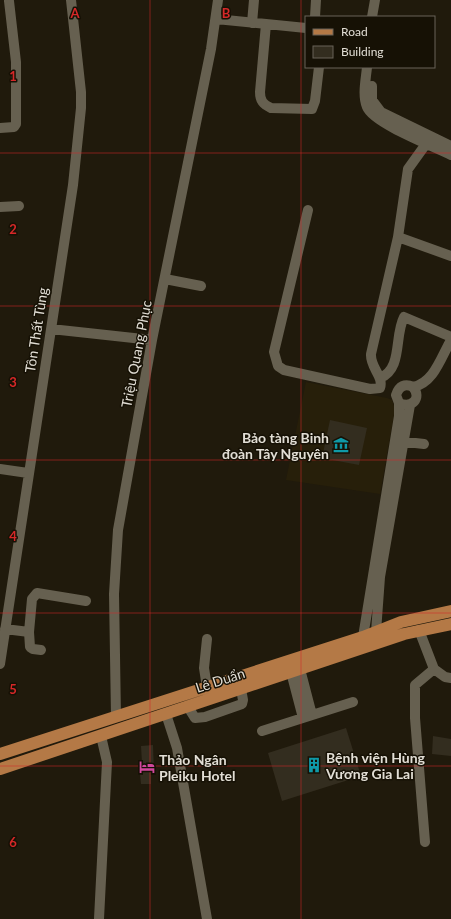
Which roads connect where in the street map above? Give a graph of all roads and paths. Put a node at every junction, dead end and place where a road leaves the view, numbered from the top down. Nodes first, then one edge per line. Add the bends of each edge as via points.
1 (71, 0) edge
2 (218, 0) edge
3 (254, 0) edge
4 (316, 0) edge
5 (375, 0) edge
6 (381, 0) edge
7 (9, 1) edge
8 (315, 16) edge
9 (372, 16) edge
10 (380, 16) edge
11 (216, 19) junction
12 (252, 23) junction
13 (266, 24) junction
14 (305, 28) edge
15 (319, 68) edge
16 (367, 68) edge
17 (374, 68) edge
18 (369, 80) junction
19 (0, 128) edge
20 (429, 140) junction
21 (451, 146) edge
22 (451, 155) edge
23 (0, 206) edge
24 (19, 206) dead end
25 (308, 210) dead end
26 (398, 237) junction
27 (451, 256) edge
28 (165, 279) junction
29 (201, 286) dead end
30 (51, 329) junction
31 (451, 339) edge
32 (152, 340) junction
33 (380, 378) junction
34 (413, 387) junction
35 (399, 403) junction
36 (410, 405) junction
37 (399, 441) junction
38 (424, 444) dead end
39 (0, 469) edge
40 (28, 473) junction
41 (376, 577) junction
42 (86, 601) dead end
43 (451, 611) edge
44 (451, 624) edge
45 (6, 629) junction
46 (419, 630) junction
47 (28, 632) junction
48 (376, 632) junction
49 (363, 637) junction
50 (207, 639) dead end
51 (41, 650) dead end
52 (0, 664) edge
53 (434, 669) junction
54 (296, 671) junction
55 (451, 678) edge
56 (206, 687) junction
57 (241, 689) junction
58 (210, 699) junction
59 (353, 702) dead end
60 (188, 707) junction
61 (166, 714) junction
62 (308, 716) junction
63 (116, 717) junction
64 (262, 730) dead end
65 (101, 736) junction
66 (0, 754) edge
67 (0, 769) edge
68 (425, 842) dead end
69 (99, 919) edge
70 (207, 919) edge

1 - 30 street, Tôn Thất Tùng via 81,108 73,185
2 - 11 street, Triệu Quang Phục
3 - 12 street
4 - 8 street
5 - 9 street
6 - 10 street
7 - 19 street via 16,62 16,124 14,127
11 - 12 street
11 - 28 street, Triệu Quang Phục
12 - 13 street
13 - 14 street
13 - 15 street via 260,98 266,105 271,108 312,109
16 - 18 street
17 - 18 street
18 - 20 street via 374,105 396,125
20 - 21 street
20 - 22 street
20 - 26 street via 408,169
23 - 24 street
25 - 33 street via 274,352 278,366 284,370 370,389 380,388
26 - 27 street
26 - 33 street via 372,354 372,364
28 - 29 street
28 - 32 street, Triệu Quang Phục
30 - 32 street
30 - 40 street, Tôn Thất Tùng
31 - 33 street via 404,318 393,368
31 - 34 street via 429,379 422,385
32 - 63 street, Triệu Quang Phục via 118,530 114,594
34 - 35 street via 400,387 396,395
34 - 36 street via 417,397
35 - 36 street
35 - 37 street
36 - 37 street
37 - 38 street
37 - 41 street
39 - 40 street
40 - 45 street, Tôn Thất Tùng
41 - 48 street
41 - 49 street
42 - 47 street via 37,593 32,599
43 - 48 main road, Lê Duẩn via 401,622
44 - 46 main road, Lê Duẩn
45 - 47 street
45 - 52 street, Tôn Thất Tùng
46 - 53 street
46 - 54 main road, Lê Duẩn
47 - 51 street via 31,649
48 - 49 main road, Lê Duẩn
49 - 56 main road, Lê Duẩn
50 - 56 street via 204,668
53 - 55 street
53 - 68 street via 415,685 415,718
54 - 57 main road, Lê Duẩn
54 - 62 street
56 - 58 street
56 - 63 main road, Lê Duẩn
57 - 58 main road, Lê Duẩn
57 - 60 street via 242,704 205,717 195,718
58 - 60 main road, Lê Duẩn
59 - 62 street
60 - 61 main road, Lê Duẩn
61 - 65 main road, Lê Duẩn
61 - 70 street via 177,748
62 - 64 street
63 - 66 main road, Lê Duẩn
65 - 67 main road, Lê Duẩn
65 - 69 street via 107,762

